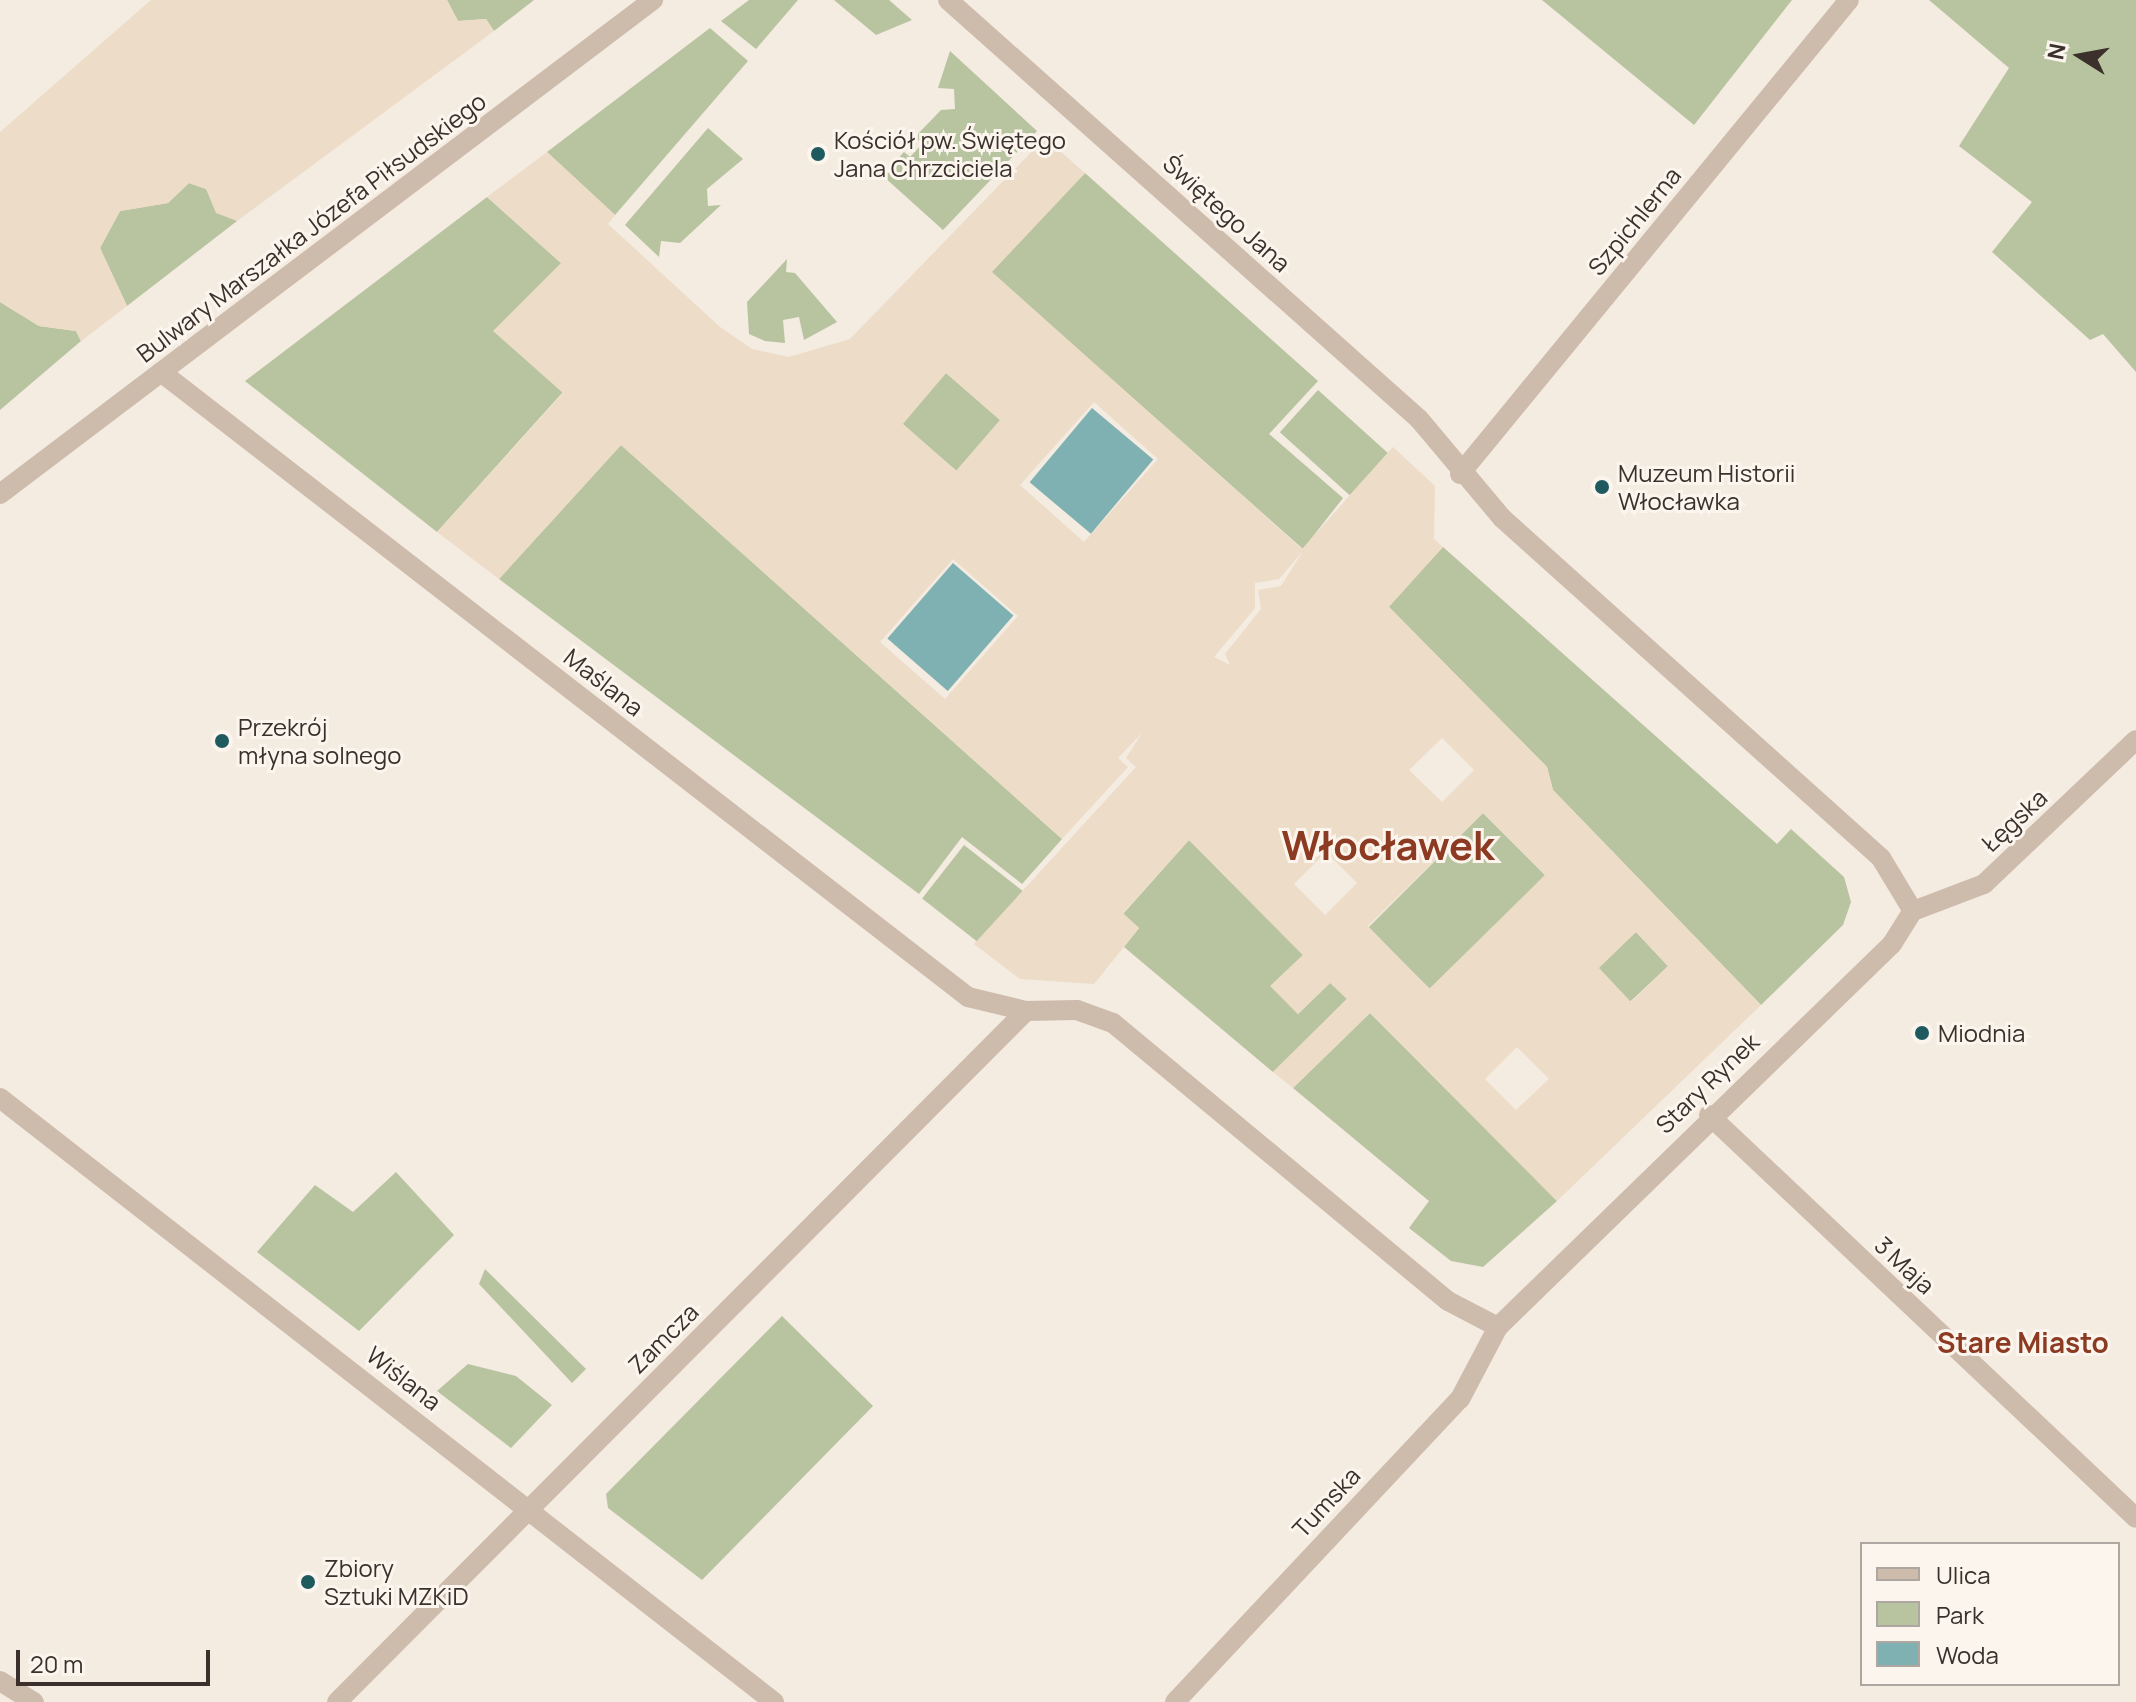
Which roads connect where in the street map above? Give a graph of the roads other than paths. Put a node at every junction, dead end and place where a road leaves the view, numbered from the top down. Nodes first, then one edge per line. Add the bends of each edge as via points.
1 (653, 0) edge
2 (948, 0) edge
3 (1849, 0) edge
4 (161, 372) junction
5 (1460, 474) junction
6 (0, 494) edge
7 (2136, 740) edge
8 (1913, 911) junction
9 (1026, 1011) junction
10 (0, 1098) edge
11 (1709, 1115) junction
12 (1498, 1327) junction
13 (530, 1507) junction
14 (2136, 1518) edge
15 (0, 1681) edge
16 (34, 1702) edge
17 (337, 1702) edge
18 (774, 1702) edge
19 (1175, 1702) edge

1 - 4 street, Bulwary Marszałka Józefa Piłsudskiego
2 - 5 street, Świętego Jana via 1419,419
3 - 5 street, Szpichlerna
4 - 6 street, Bulwary Marszałka Józefa Piłsudskiego
4 - 9 street, Maślana via 968,997
5 - 8 street via 1881,858
7 - 8 street, Łęgska via 1984,884
8 - 11 street, Stary Rynek via 1892,944
9 - 12 street via 1077,1010 1113,1023 1448,1301
9 - 13 street, Zamcza
10 - 13 street, Wiślana
11 - 12 street, Stary Rynek
11 - 14 street, 3 Maja
12 - 19 street, Tumska via 1460,1399
13 - 17 street, Zamcza
13 - 18 street, Wiślana
15 - 16 street

